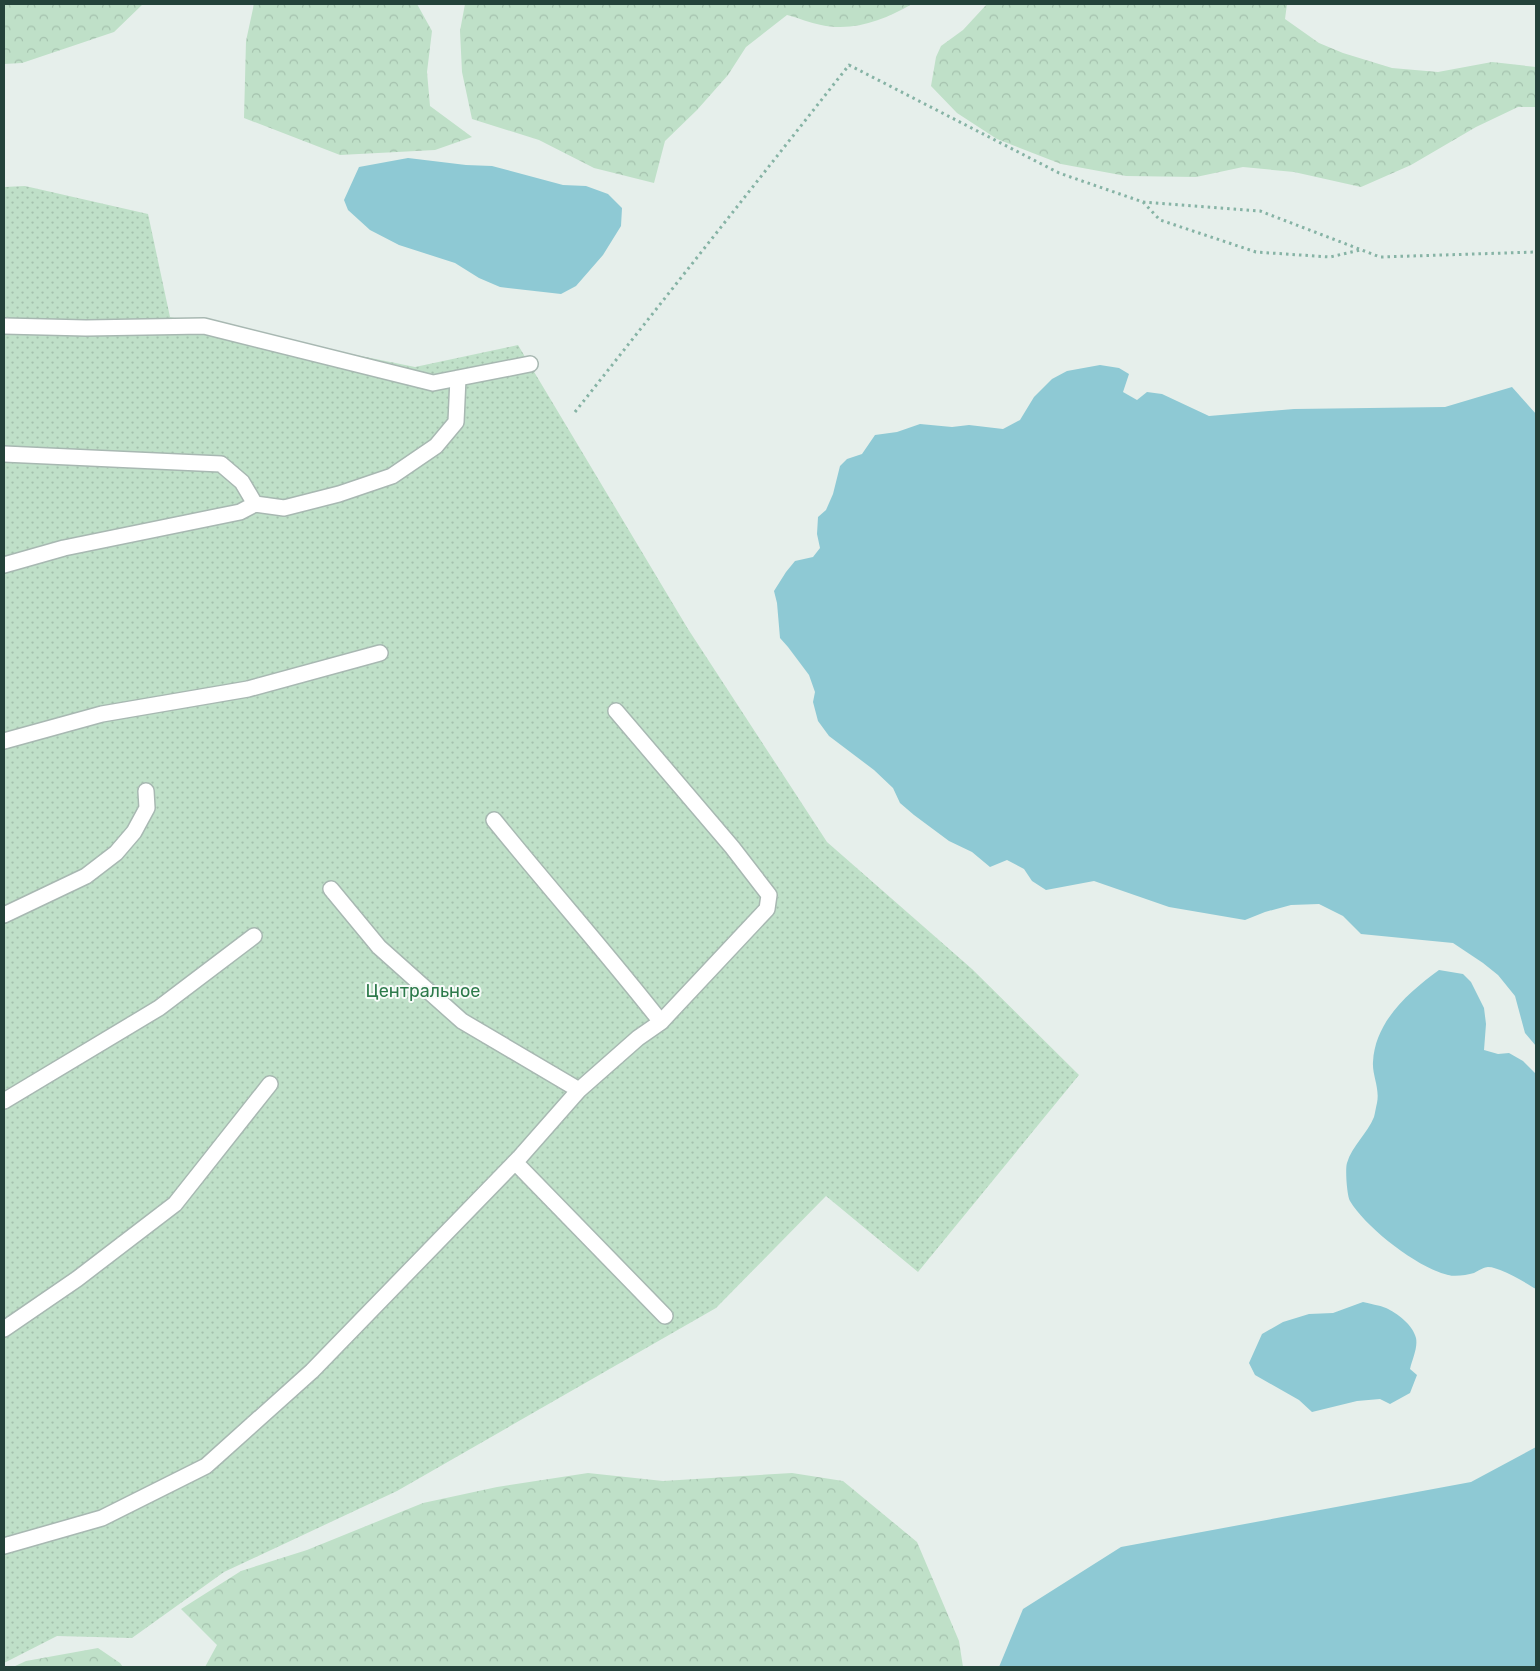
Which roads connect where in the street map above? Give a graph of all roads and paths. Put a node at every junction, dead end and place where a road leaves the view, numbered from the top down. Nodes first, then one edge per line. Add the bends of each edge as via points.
1 (1142, 202) junction
2 (1360, 250) junction
3 (1536, 252) edge
4 (4, 326) edge
5 (530, 364) dead end
6 (458, 378) junction
7 (575, 412) dead end
8 (4, 454) edge
9 (255, 504) junction
10 (4, 565) edge
11 (380, 653) dead end
12 (616, 711) dead end
13 (4, 741) edge
14 (146, 791) dead end
15 (494, 820) dead end
16 (331, 889) dead end
17 (4, 915) edge
18 (254, 936) dead end
19 (661, 1022) junction
20 (270, 1084) dead end
21 (579, 1090) junction
22 (4, 1100) edge
23 (515, 1162) junction
24 (665, 1316) dead end
25 (4, 1329) edge
26 (4, 1546) edge

1 - 2 path via 1260,211
1 - 2 path via 1160,220 1256,252 1330,257
1 - 7 path via 1059,173 849,65
2 - 3 path via 1380,257
4 - 6 street via 204,326 433,383
5 - 6 street
6 - 9 street via 456,422 436,446 392,476 284,508
8 - 9 street via 221,464 242,482
9 - 10 street via 240,512 64,548
11 - 13 street via 248,689 102,714
12 - 19 street via 769,894 767,909
14 - 17 street via 147,808 134,832 116,853 86,876
15 - 19 street
16 - 21 street via 379,947 462,1020
18 - 22 street via 159,1008
19 - 21 street
20 - 25 street via 175,1204 78,1280
21 - 23 street
23 - 24 street
23 - 26 street via 312,1371 206,1466 102,1518

